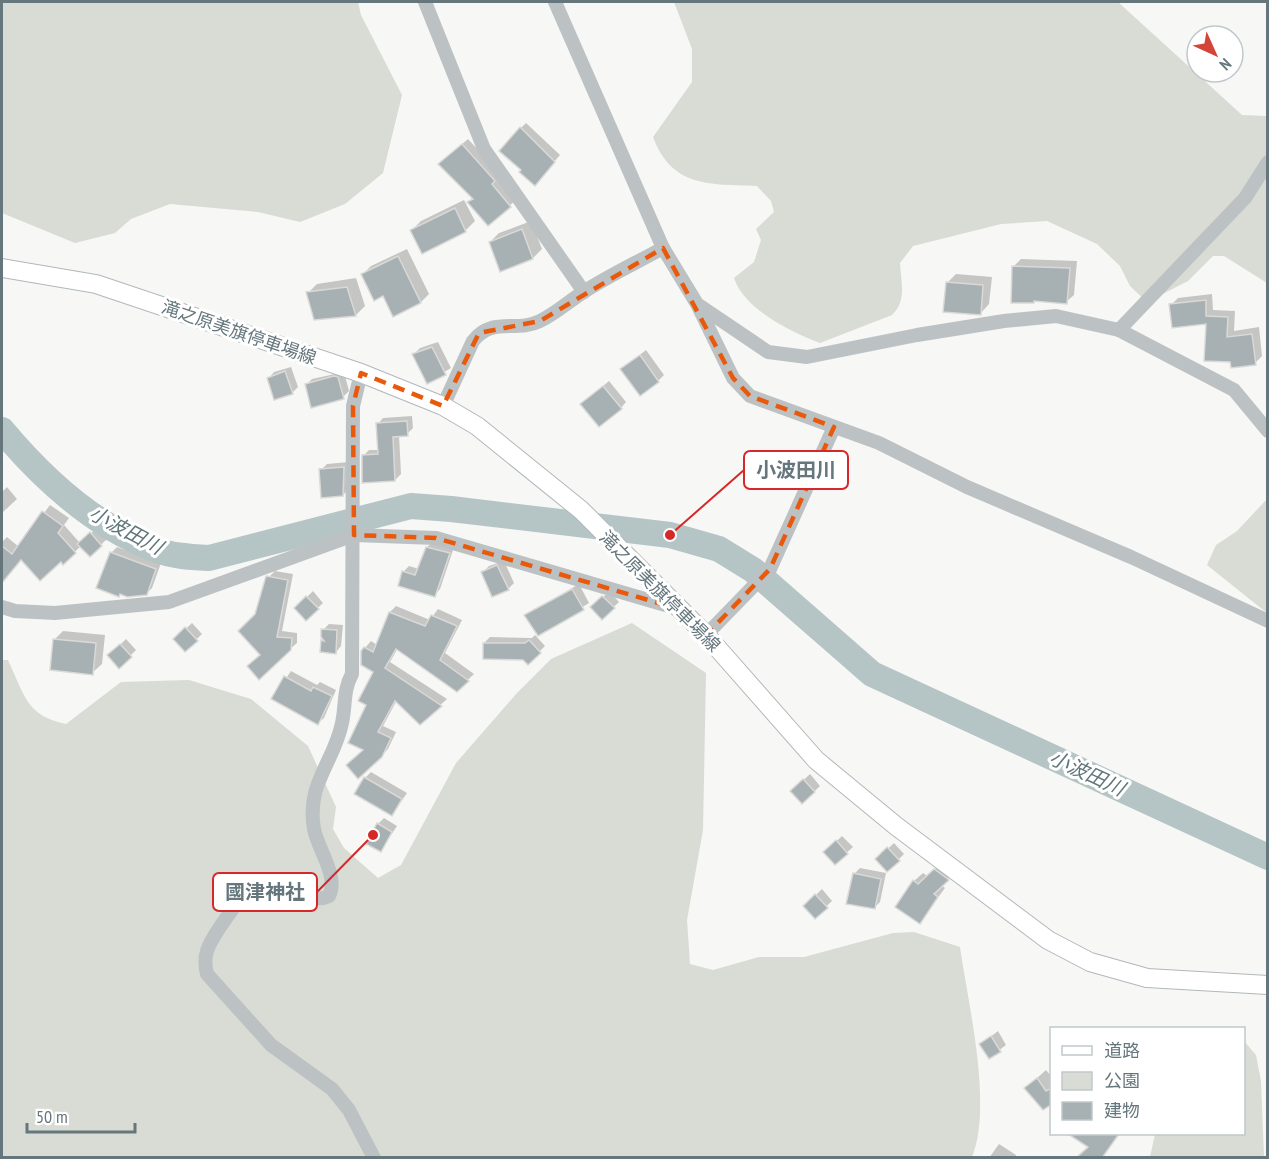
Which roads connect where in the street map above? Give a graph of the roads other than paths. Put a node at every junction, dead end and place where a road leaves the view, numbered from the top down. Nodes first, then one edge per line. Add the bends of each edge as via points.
1 (425, 2) edge
2 (555, 2) edge
3 (1268, 162) edge
4 (663, 248) junction
5 (2, 268) edge
6 (584, 292) junction
7 (697, 304) junction
8 (1119, 330) junction
9 (361, 373) junction
10 (443, 406) junction
11 (834, 428) junction
12 (1268, 431) edge
13 (354, 532) junction
14 (2, 607) edge
15 (679, 609) junction
16 (1268, 621) edge
17 (706, 635) junction
18 (1268, 985) edge
19 (374, 1158) edge

1 - 6 street via 484,149
2 - 4 street
3 - 8 street via 1245,198
4 - 6 street
4 - 7 street
5 - 9 main road, 滝之原美旗停車場線 via 96,284
6 - 10 street via 540,321 479,333
7 - 8 street via 768,352 807,357 917,334 1056,316
7 - 11 street via 733,378 750,396
8 - 12 street via 1234,390
9 - 10 main road, 滝之原美旗停車場線
9 - 13 street via 353,406
10 - 15 main road, 滝之原美旗停車場線 via 477,426 581,510
11 - 16 street via 879,443
11 - 17 street via 770,569
13 - 14 street via 169,602 55,613
13 - 15 street via 435,538
13 - 19 street via 351,674 345,687 342,724 316,786 313,803 314,830 332,890 329,896 317,899 268,886 252,889 238,900 207,945 203,960 207,974 271,1046 332,1089 349,1110
15 - 17 main road, 滝之原美旗停車場線
17 - 18 main road, 滝之原美旗停車場線 via 816,760 896,826 1048,940 1090,962 1148,978

